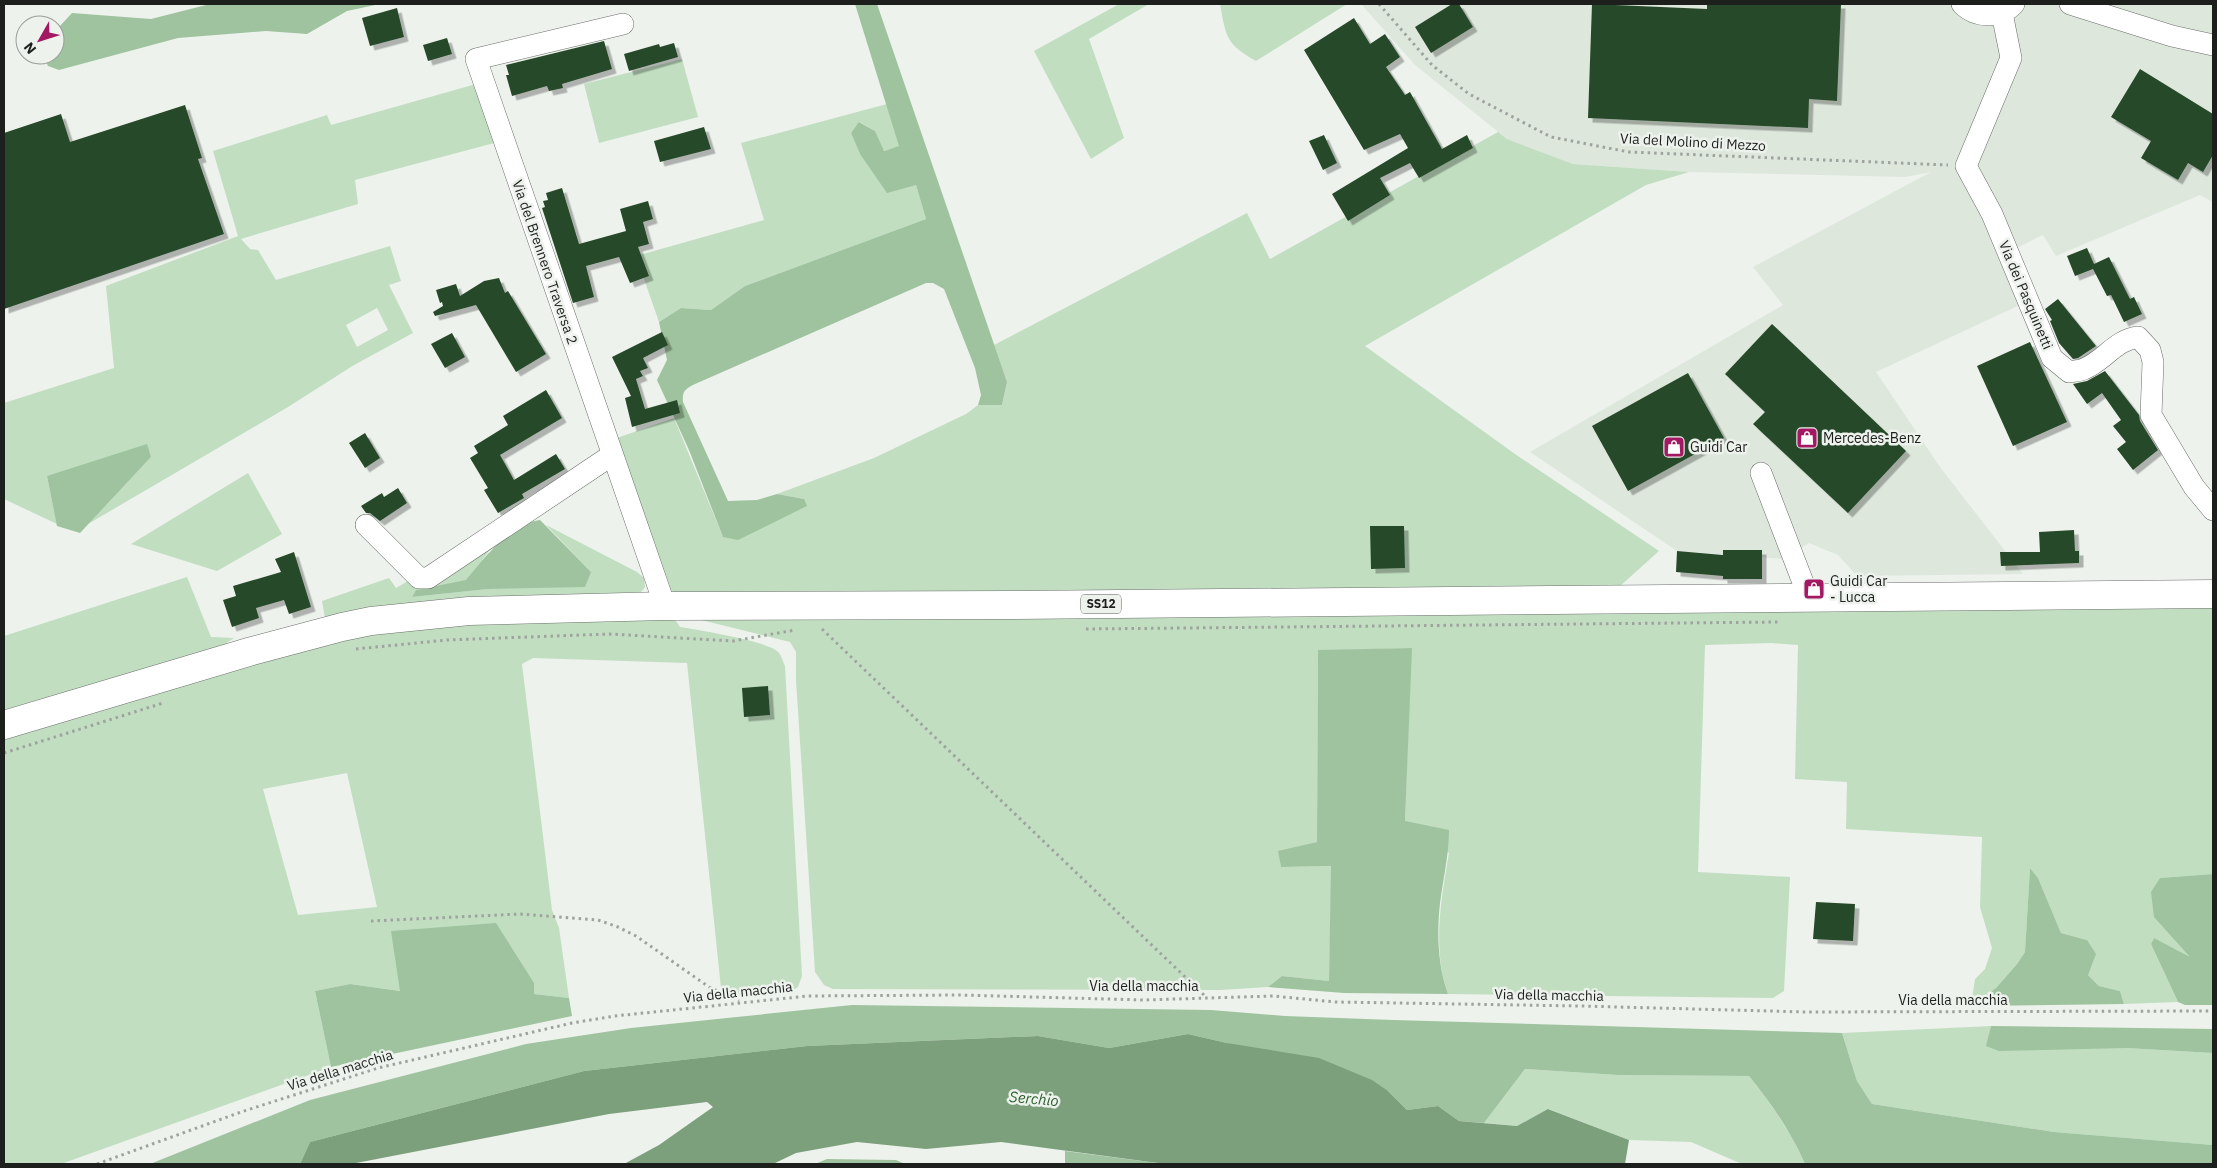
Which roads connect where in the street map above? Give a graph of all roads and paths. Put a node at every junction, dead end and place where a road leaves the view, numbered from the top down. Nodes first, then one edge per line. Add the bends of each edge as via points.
1 (1379, 4) edge
2 (1962, 4) edge
3 (2070, 4) edge
4 (2008, 8) edge
5 (622, 24) dead end
6 (2213, 45) edge
7 (1966, 166) junction
8 (612, 455) junction
9 (1761, 473) dead end
10 (2213, 510) edge
11 (366, 525) dead end
12 (2213, 594) edge
13 (1809, 598) junction
14 (665, 606) junction
15 (1782, 622) dead end
16 (829, 627) dead end
17 (1076, 629) dead end
18 (797, 630) dead end
19 (353, 649) dead end
20 (164, 703) dead end
21 (4, 725) edge
22 (4, 753) edge
23 (371, 921) dead end
24 (1206, 997) junction
25 (740, 1002) junction
26 (2213, 1011) edge
27 (97, 1164) edge

1 - 7 path, Via del Molino di Mezzo via 1432,65 1469,94 1551,137 1629,152
2 - 4 street via 1977,14 1990,16
3 - 6 street via 2172,36
4 - 7 street via 2011,58
5 - 8 street, Via del Brennero Traversa 2 via 476,60
7 - 10 street, Via dei Pasquinetti via 1992,214 2052,358 2069,372 2085,369 2130,338 2138,337 2150,350 2153,362 2152,414 2194,487
8 - 11 street via 428,578 419,578
8 - 14 street, Via del Brennero Traversa 2
9 - 13 street
12 - 13 main road, SS12
13 - 14 main road, SS12
14 - 21 main road, SS12 via 469,611 371,621 252,651
15 - 17 path
16 - 24 path via 819,627
18 - 19 path via 733,641 609,634 447,640
20 - 22 path
23 - 25 path via 520,914 598,920 636,936 702,982
24 - 25 path, Via della macchia via 1144,1000 824,995
24 - 26 path, Via della macchia via 1273,996 1336,1002 1796,1012
25 - 27 path, Via della macchia via 615,1016 378,1068 241,1112

